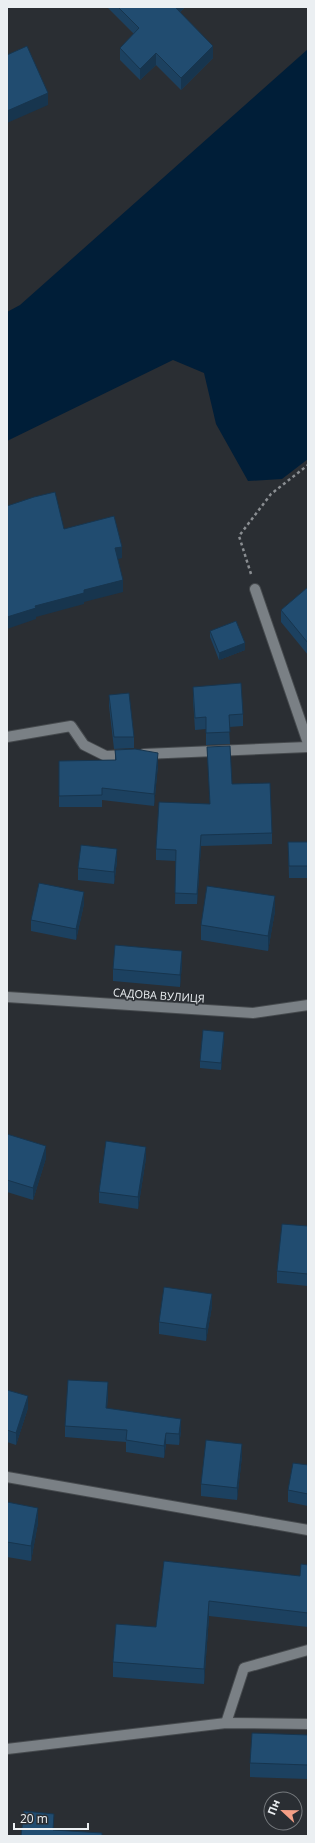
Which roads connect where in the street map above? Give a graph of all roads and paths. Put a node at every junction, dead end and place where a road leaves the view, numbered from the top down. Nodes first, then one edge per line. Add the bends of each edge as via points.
1 (308, 465) edge
2 (255, 589) joint
3 (7, 737) edge
4 (308, 743) edge
5 (308, 747) edge
6 (7, 997) edge
7 (308, 1005) edge
8 (7, 1477) edge
9 (308, 1530) edge
10 (308, 1650) edge
11 (226, 1723) junction
12 (308, 1724) edge
13 (7, 1749) edge

1 - 2 path via 270,494 239,536
2 - 4 street
3 - 5 street via 71,726 84,745 106,756
6 - 7 street, САДОВА ВУЛИЦЯ via 253,1013
8 - 9 street
10 - 11 street via 244,1668
11 - 12 street
11 - 13 street

